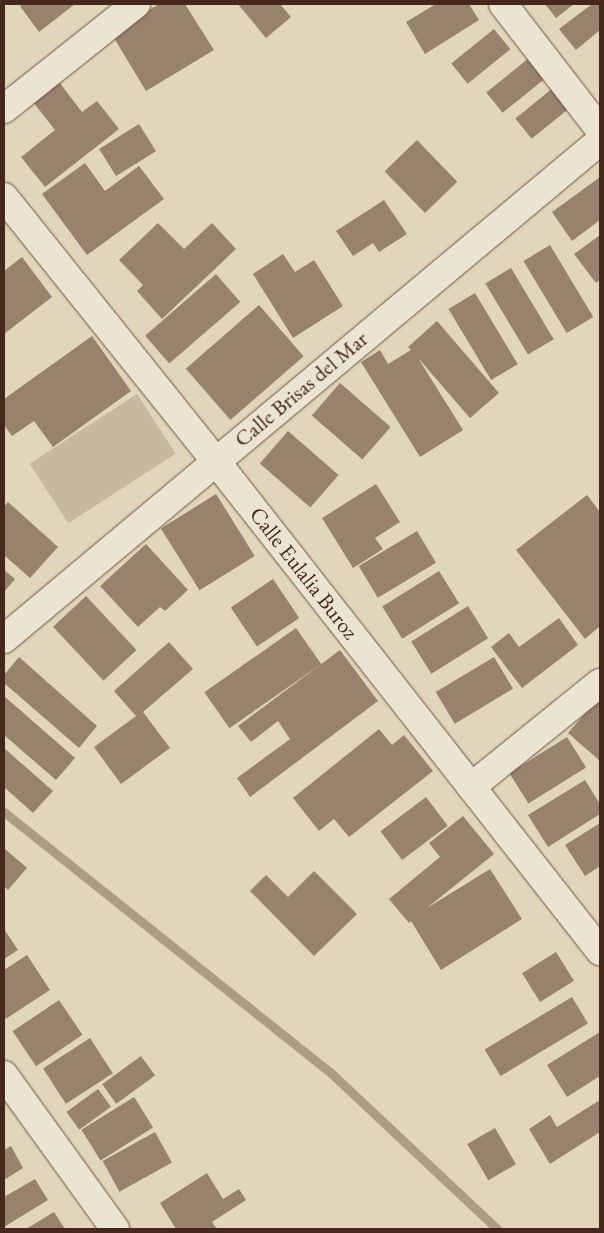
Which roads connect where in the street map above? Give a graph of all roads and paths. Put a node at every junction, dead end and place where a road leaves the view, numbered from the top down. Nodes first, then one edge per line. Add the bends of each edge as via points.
1 (136, 4) edge
2 (503, 4) edge
3 (4, 109) edge
4 (600, 130) edge
5 (600, 141) edge
6 (4, 197) edge
7 (215, 460) junction
8 (4, 639) edge
9 (600, 683) edge
10 (471, 786) junction
11 (600, 951) edge
12 (4, 1075) edge
13 (115, 1229) edge

1 - 3 street
2 - 4 street
5 - 7 street, Calle Brisas del Mar
6 - 7 street, Calle Eulalia Buroz
7 - 8 street, Calle Brisas del Mar
7 - 10 street, Calle Eulalia Buroz
9 - 10 street
10 - 11 street, Calle Eulalia Buroz
12 - 13 street

